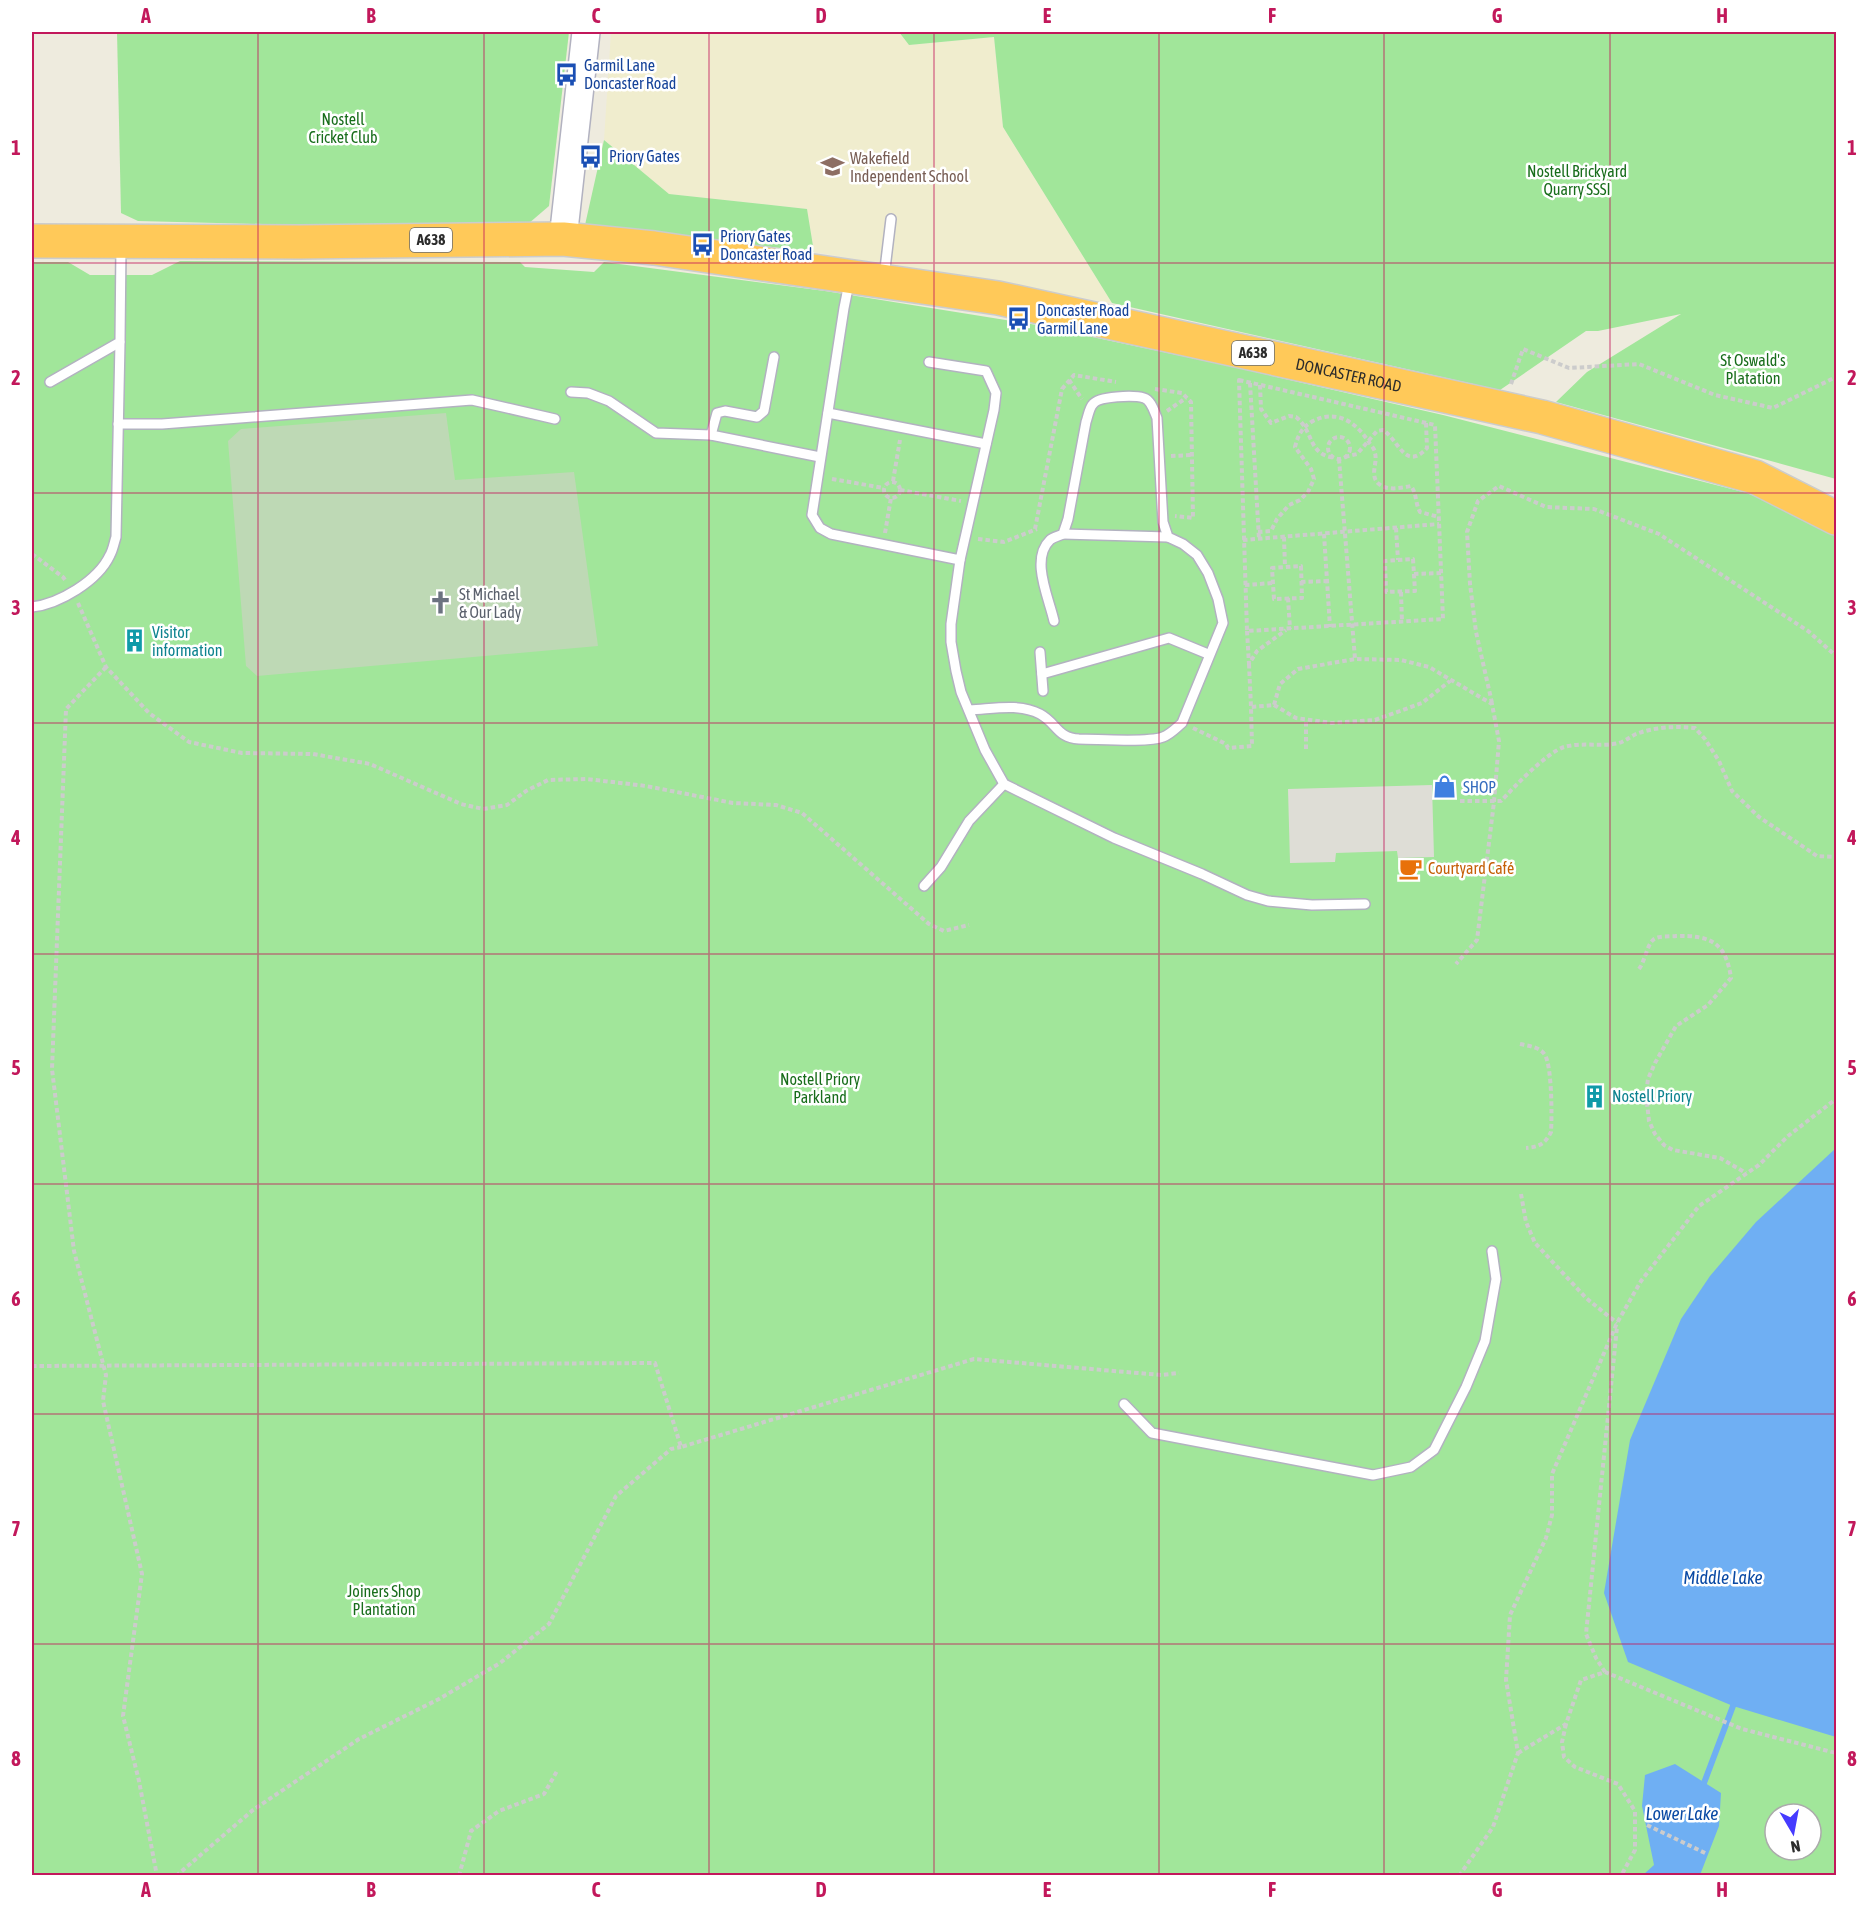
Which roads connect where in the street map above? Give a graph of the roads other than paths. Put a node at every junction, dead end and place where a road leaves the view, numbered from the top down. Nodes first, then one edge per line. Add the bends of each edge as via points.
1 (586, 32) edge
2 (891, 219) dead end
3 (563, 239) junction
4 (121, 240) junction
5 (32, 241) edge
6 (850, 278) junction
7 (884, 282) junction
8 (120, 342) junction
9 (774, 357) dead end
10 (929, 363) dead end
11 (51, 382) dead end
12 (571, 392) dead end
13 (828, 413) junction
14 (555, 419) dead end
15 (118, 424) junction
16 (711, 435) junction
17 (986, 444) junction
18 (820, 457) junction
19 (1836, 518) edge
20 (1064, 531) junction
21 (1168, 537) junction
22 (960, 560) junction
23 (32, 607) edge
24 (1054, 621) dead end
25 (1040, 652) dead end
26 (1208, 654) junction
27 (1042, 674) junction
28 (1043, 691) dead end
29 (970, 710) junction
30 (1004, 784) junction
31 (924, 886) dead end
32 (1365, 904) dead end
33 (1492, 1251) dead end
34 (1125, 1404) dead end

1 - 3 main road
2 - 7 lane
3 - 4 highway, A638
3 - 6 highway, DONCASTER ROAD / A638
4 - 5 highway, A638
4 - 8 lane
6 - 7 highway, DONCASTER ROAD / A638
6 - 13 lane
7 - 19 highway, DONCASTER ROAD / A638 via 998,298 1542,417 1755,477
8 - 11 lane
8 - 15 lane
9 - 16 lane via 764,411 757,417 717,413
10 - 17 lane via 986,371 996,393
12 - 16 lane via 609,401 656,433
13 - 17 lane
13 - 18 lane
14 - 15 lane via 472,400
15 - 23 lane via 116,537 110,557 73,593
16 - 18 lane
17 - 22 lane
18 - 22 lane via 812,515 820,528 831,534
20 - 21 lane
20 - 21 lane via 1093,404 1103,397 1144,398 1157,418 1162,522
20 - 24 lane via 1050,540 1041,556
21 - 26 lane via 1197,555 1218,599 1223,623
22 - 29 lane via 951,642
25 - 27 lane
26 - 27 lane via 1169,638
26 - 29 lane via 1182,723 1163,737 1070,738 1028,709
27 - 28 lane
29 - 30 lane
30 - 31 lane via 969,821 941,867
30 - 32 lane via 1114,838 1247,895 1312,905
33 - 34 lane via 1496,1279 1485,1341 1434,1450 1410,1467 1373,1475 1152,1433

